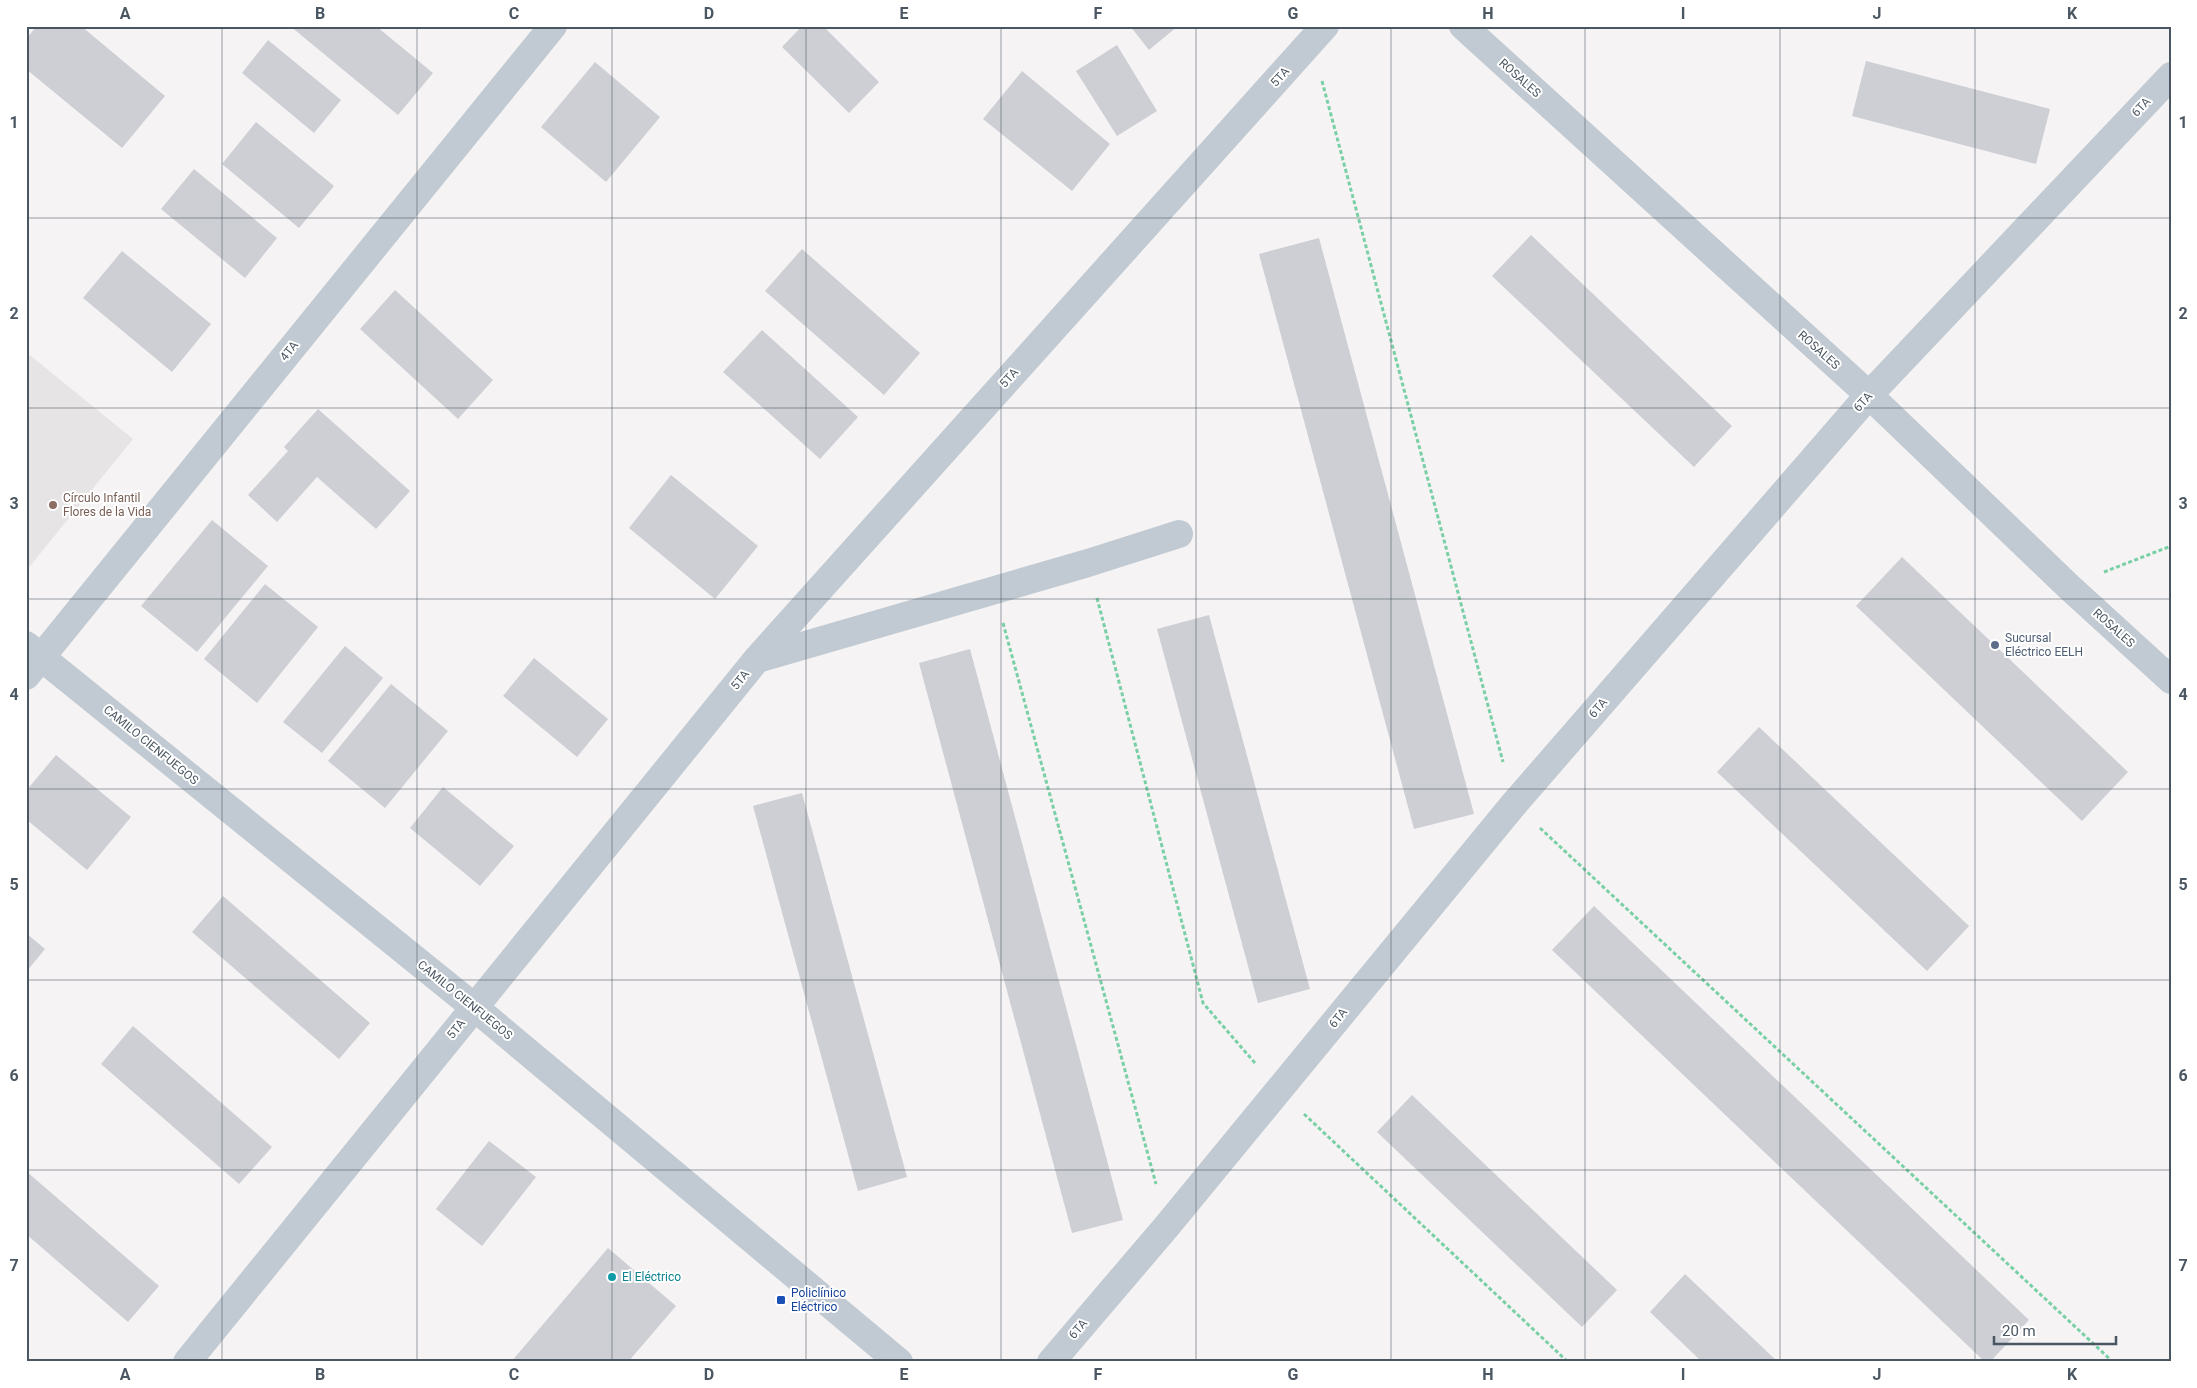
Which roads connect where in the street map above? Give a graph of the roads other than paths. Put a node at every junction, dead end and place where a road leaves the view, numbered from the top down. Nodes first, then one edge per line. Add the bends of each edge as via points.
1 (553, 26) edge
2 (1463, 26) edge
3 (1318, 34) edge
4 (2171, 76) edge
5 (1869, 395) junction
6 (1178, 534) dead end
7 (31, 659) edge
8 (757, 659) junction
9 (2171, 680) edge
10 (474, 1007) junction
11 (187, 1362) edge
12 (899, 1362) edge
13 (1050, 1362) edge

1 - 7 street, 4TA
2 - 5 street, ROSALES
3 - 8 street, 5TA
4 - 5 street, 6TA
5 - 9 street, ROSALES
5 - 13 street, 6TA via 1514,804 1167,1226
6 - 8 street
7 - 10 street, CAMILO CIENFUEGOS
8 - 10 street, 5TA
10 - 11 street, 5TA
10 - 12 street, CAMILO CIENFUEGOS

